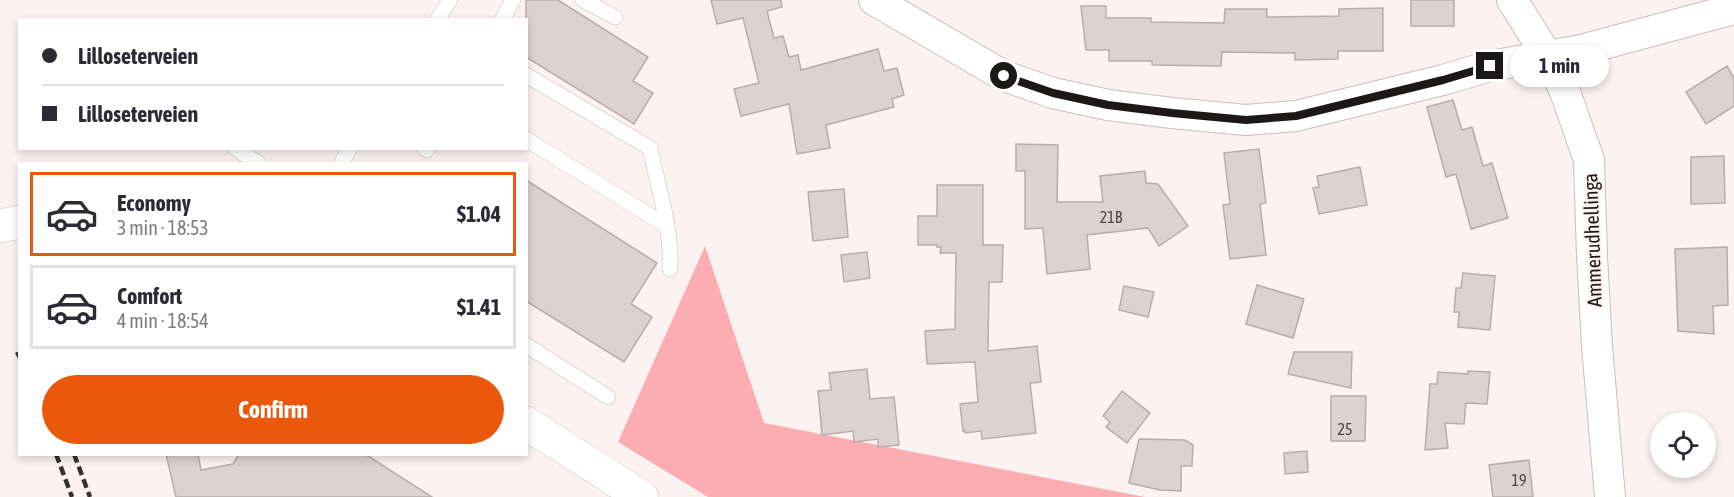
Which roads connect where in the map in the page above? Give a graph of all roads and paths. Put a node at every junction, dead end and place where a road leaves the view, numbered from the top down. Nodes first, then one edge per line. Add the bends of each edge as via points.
1 (450, 0) edge
2 (513, 0) edge
3 (583, 0) edge
4 (874, 0) edge
5 (1512, 0) edge
6 (1734, 9) edge
7 (615, 17) dead end
8 (438, 18) edge
9 (503, 18) edge
10 (1548, 57) junction
11 (528, 76) edge
12 (528, 140) edge
13 (238, 150) edge
14 (257, 162) edge
15 (18, 222) edge
16 (0, 226) edge
17 (667, 226) junction
18 (670, 269) dead end
19 (528, 346) edge
20 (608, 397) dead end
21 (528, 424) edge
22 (642, 497) edge
23 (1610, 497) edge

1 - 8 lane
2 - 9 lane
3 - 7 lane
4 - 10 street via 1004,76 1053,93 1108,105 1246,120 1296,116 1490,66
5 - 10 street, Ammerudhellinga
6 - 10 street
10 - 23 street, Ammerudhellinga via 1564,89 1589,160 1596,335
11 - 17 lane via 650,148
12 - 17 lane
13 - 14 lane
15 - 16 street
17 - 18 lane
19 - 20 lane
21 - 22 street

